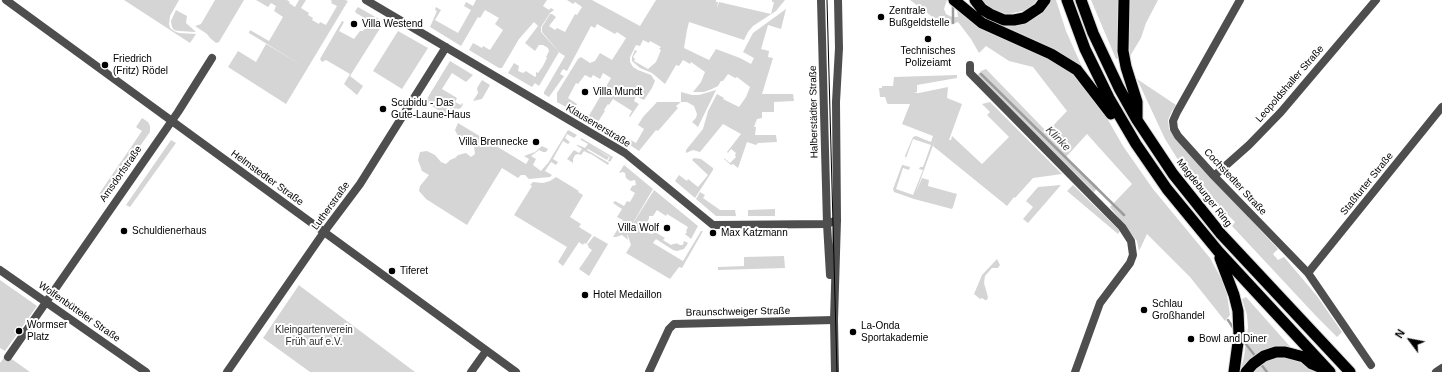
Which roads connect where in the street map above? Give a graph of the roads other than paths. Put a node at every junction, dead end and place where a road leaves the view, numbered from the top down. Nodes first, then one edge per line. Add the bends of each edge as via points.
1 (6, 0) edge
2 (366, 0) edge
3 (821, 0) edge
4 (838, 0) edge
5 (976, 0) edge
6 (1044, 0) edge
7 (1067, 0) edge
8 (1081, 0) edge
9 (1124, 0) edge
10 (1240, 0) edge
11 (1376, 0) edge
12 (957, 4) edge
13 (446, 47) junction
14 (212, 58) dead end
15 (970, 65) dead end
16 (1442, 107) edge
17 (171, 120) junction
18 (1137, 120) junction
19 (1136, 144) junction
20 (1214, 176) junction
21 (837, 220) junction
22 (827, 224) junction
23 (324, 232) junction
24 (1218, 251) junction
25 (0, 270) edge
26 (1308, 273) junction
27 (46, 301) junction
28 (834, 320) junction
29 (486, 351) junction
30 (8, 357) dead end
31 (1370, 365) dead end
32 (1442, 368) edge
33 (1329, 371) edge
34 (146, 372) edge
35 (227, 372) edge
36 (471, 372) edge
37 (516, 372) edge
38 (649, 372) edge
39 (835, 372) edge
40 (1075, 372) edge
41 (1234, 372) edge
42 (1246, 372) edge
43 (1350, 372) edge
44 (1436, 372) edge

1 - 17 street, Helmstedter Straße
2 - 13 street, Klausenerstraße
3 - 22 street, Halberstädter Straße
4 - 21 street, Halberstädter Straße
5 - 6 highway via 982,9 990,14 1009,20 1024,18 1039,8
7 - 19 highway via 1085,49 1105,91
8 - 18 highway, Magdeburger Ring via 1093,33
9 - 18 highway via 1123,51 1137,102
10 - 20 street, Cochstedter Straße via 1173,121 1175,132
11 - 20 street, Leopoldshaller Straße via 1281,112
12 - 19 highway via 982,23 1051,54 1077,70
13 - 22 street, Klausenerstraße via 625,153 713,225
13 - 23 street, Lutherstraße via 360,184
14 - 17 street, Amsdorfstraße
15 - 40 street via 970,73 1122,227 1131,241 1133,255 1130,263 1100,303
16 - 26 street, Staßfurter Straße
17 - 23 street, Helmstedter Straße
17 - 27 street, Amsdorfstraße
18 - 43 highway, Magdeburger Ring via 1173,174 1211,222
19 - 24 highway via 1167,190
20 - 26 street, Cochstedter Straße
21 - 22 street
21 - 28 street, Halberstädter Straße
22 - 28 street, Halberstädter Straße
23 - 29 street, Helmstedter Straße
23 - 35 street, Lutherstraße
24 - 33 highway
24 - 41 highway via 1237,304 1239,331
25 - 27 street, Wolfenbütteler Straße
26 - 31 street, Cochstedter Straße
27 - 30 street
27 - 34 street, Wolfenbütteler Straße
28 - 38 street, Braunschweiger Straße via 674,324 669,329
28 - 39 street, Halberstädter Straße
29 - 36 street
29 - 37 street, Helmstedter Straße
32 - 44 street
33 - 42 highway via 1295,353 1276,352 1258,360

